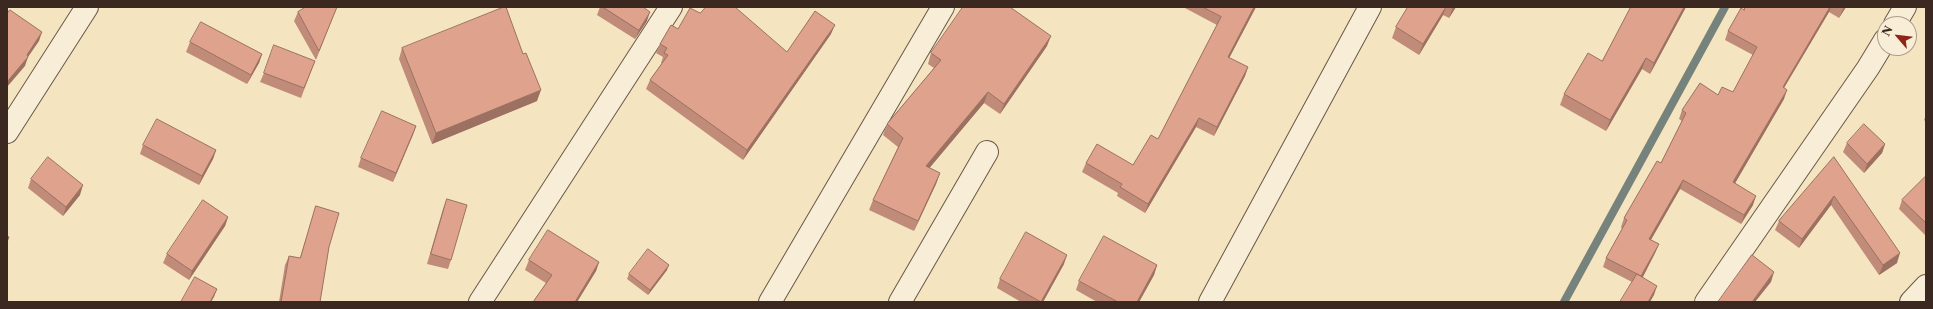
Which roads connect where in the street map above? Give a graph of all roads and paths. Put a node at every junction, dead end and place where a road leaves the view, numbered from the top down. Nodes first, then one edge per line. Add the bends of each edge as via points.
1 (87, 7) edge
2 (671, 7) edge
3 (943, 7) edge
4 (1370, 7) edge
5 (1905, 7) edge
6 (1900, 16) edge
7 (1877, 53) edge
8 (7, 132) edge
9 (987, 152) dead end
10 (1926, 286) edge
11 (480, 302) edge
12 (770, 302) edge
13 (900, 302) edge
14 (1210, 302) edge
15 (1706, 302) edge
16 (1911, 302) edge

1 - 8 street
2 - 11 street
3 - 12 street
4 - 14 street
5 - 6 street
7 - 15 street
9 - 13 street
10 - 16 street

